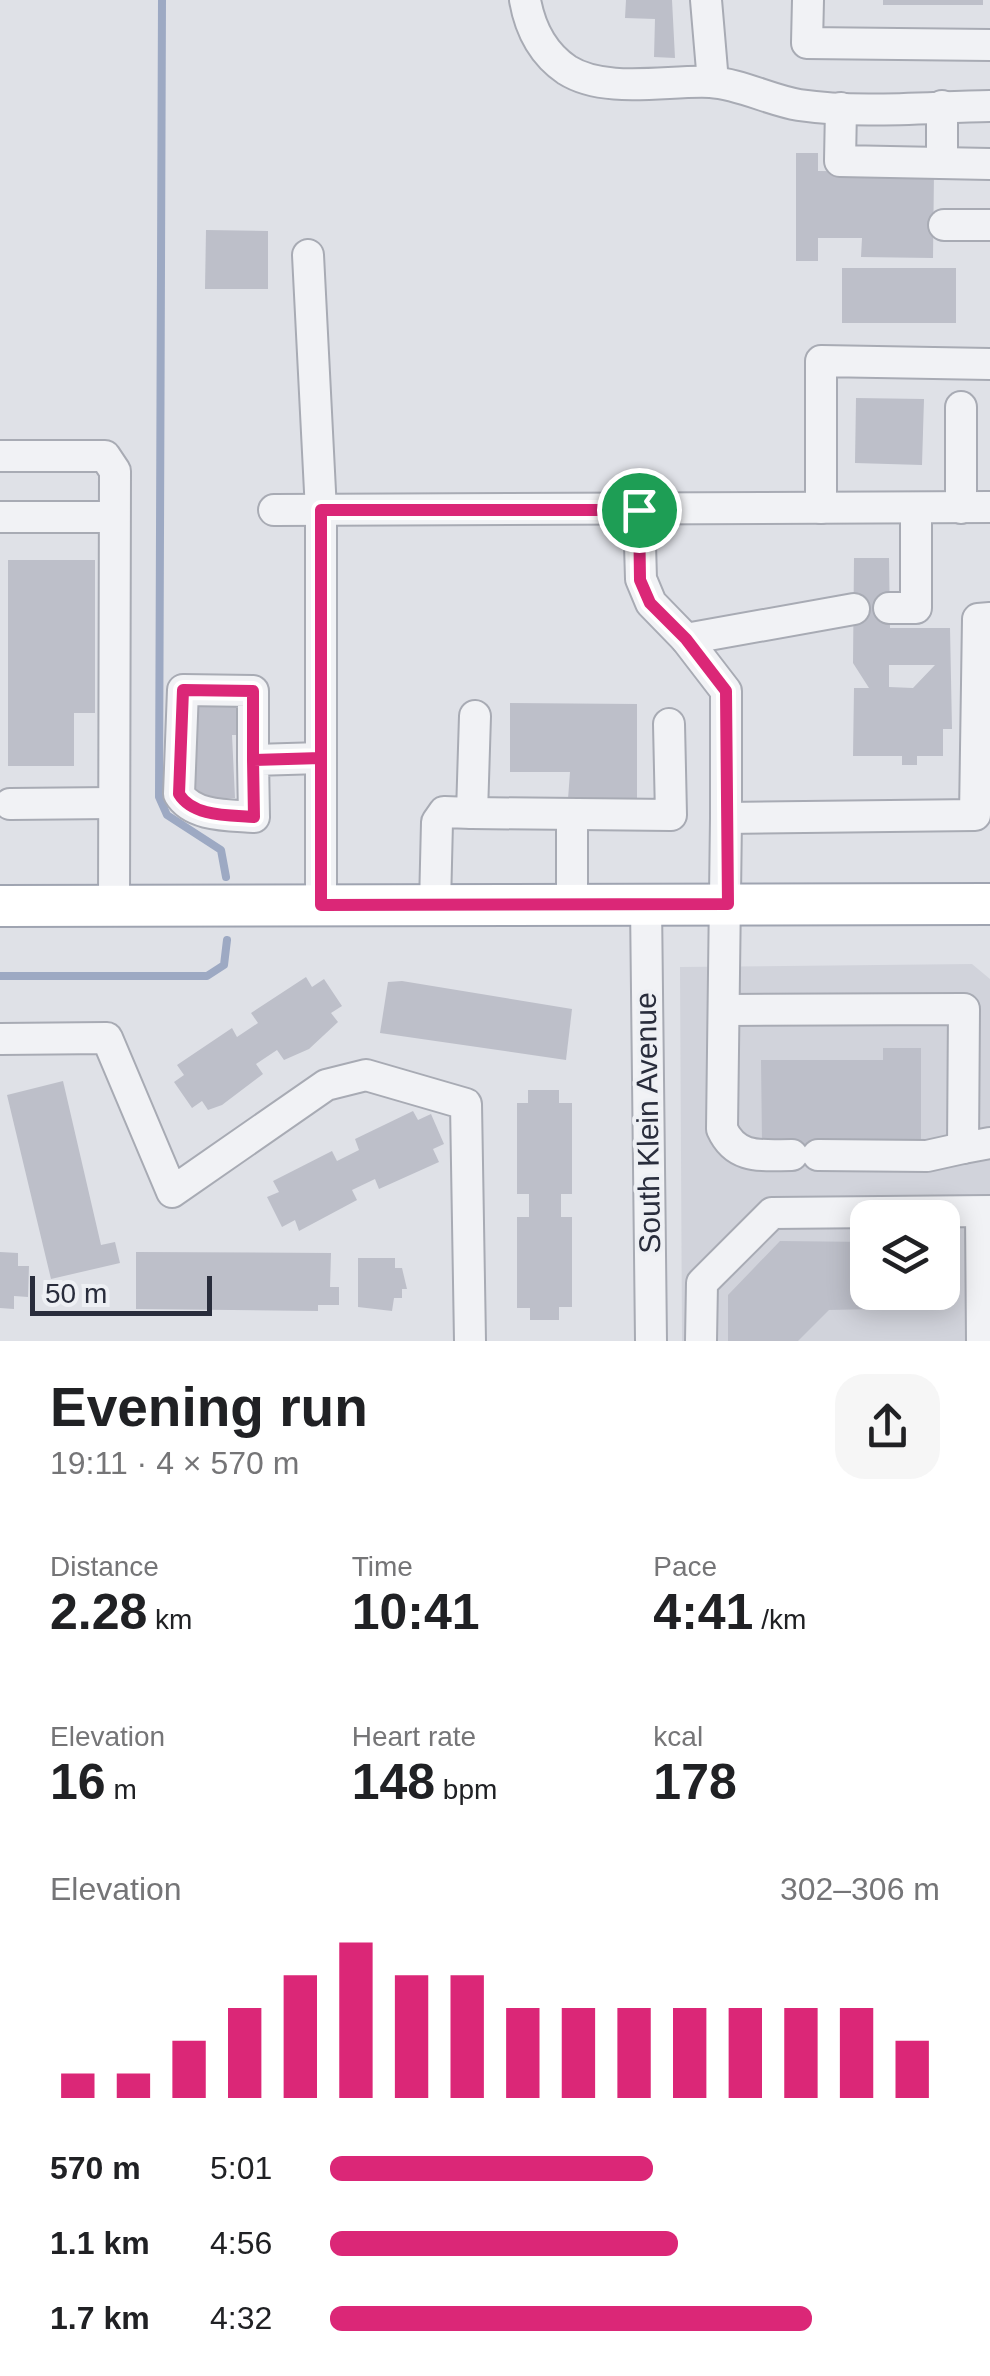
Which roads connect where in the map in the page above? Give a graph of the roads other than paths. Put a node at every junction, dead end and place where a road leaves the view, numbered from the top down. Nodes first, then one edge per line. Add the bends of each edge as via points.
1 (525, 0) edge
2 (706, 0) edge
3 (808, 0) edge
4 (990, 45) edge
5 (713, 82) junction
6 (942, 106) junction
7 (990, 106) edge
8 (841, 108) junction
9 (942, 163) junction
10 (990, 164) edge
11 (944, 226) dead end
12 (990, 226) edge
13 (308, 255) dead end
14 (990, 364) edge
15 (961, 407) dead end
16 (0, 456) edge
17 (822, 508) junction
18 (916, 508) junction
19 (976, 508) edge
20 (274, 510) dead end
21 (321, 510) junction
22 (639, 510) junction
23 (0, 517) edge
24 (114, 517) junction
25 (889, 608) dead end
26 (854, 609) dead end
27 (990, 618) edge
28 (686, 639) junction
29 (475, 716) dead end
30 (669, 724) dead end
31 (321, 758) junction
32 (253, 760) junction
33 (10, 804) dead end
34 (112, 804) junction
35 (472, 813) junction
36 (572, 816) junction
37 (726, 818) junction
38 (572, 903) junction
39 (646, 904) junction
40 (728, 904) junction
41 (990, 904) edge
42 (321, 905) junction
43 (435, 905) junction
44 (0, 906) edge
45 (114, 906) junction
46 (726, 1010) junction
47 (0, 1039) edge
48 (976, 1146) edge
49 (986, 1212) edge
50 (470, 1341) edge
51 (651, 1341) edge
52 (701, 1341) edge
53 (982, 1341) edge

1 - 5 street via 543,48 568,70 592,80
2 - 5 street
3 - 4 street via 807,43
5 - 8 street via 794,104
6 - 7 street
6 - 8 street
6 - 9 street
8 - 9 street via 840,161
9 - 10 street
11 - 12 street
13 - 21 street
14 - 17 street via 821,361
15 - 19 street
16 - 24 street via 105,456 114,471
17 - 18 street
17 - 22 street
18 - 19 street
18 - 25 street via 916,608
20 - 21 street
21 - 22 street
21 - 31 street
22 - 28 street via 640,580 650,603
23 - 24 street
24 - 34 street
26 - 28 street
27 - 37 street via 978,619 975,815
28 - 37 street via 726,691
29 - 35 street
30 - 36 street via 671,815
31 - 32 street
31 - 42 street
32 - 32 street via 254,817 206,812 184,802 183,690 253,691
33 - 34 street
34 - 45 street
35 - 36 street
35 - 43 street via 444,812 437,822
36 - 38 street
37 - 40 street
38 - 39 main road
38 - 43 main road
39 - 40 main road
39 - 51 street, South Klein Avenue
40 - 41 main road
40 - 46 street
42 - 43 main road
42 - 45 main road
44 - 45 main road
46 - 48 street via 964,1009
46 - 48 street via 722,1129 743,1154 926,1156
47 - 50 street via 107,1038 172,1192 326,1085 366,1075 466,1104
49 - 52 street via 772,1213 702,1283
49 - 53 street

